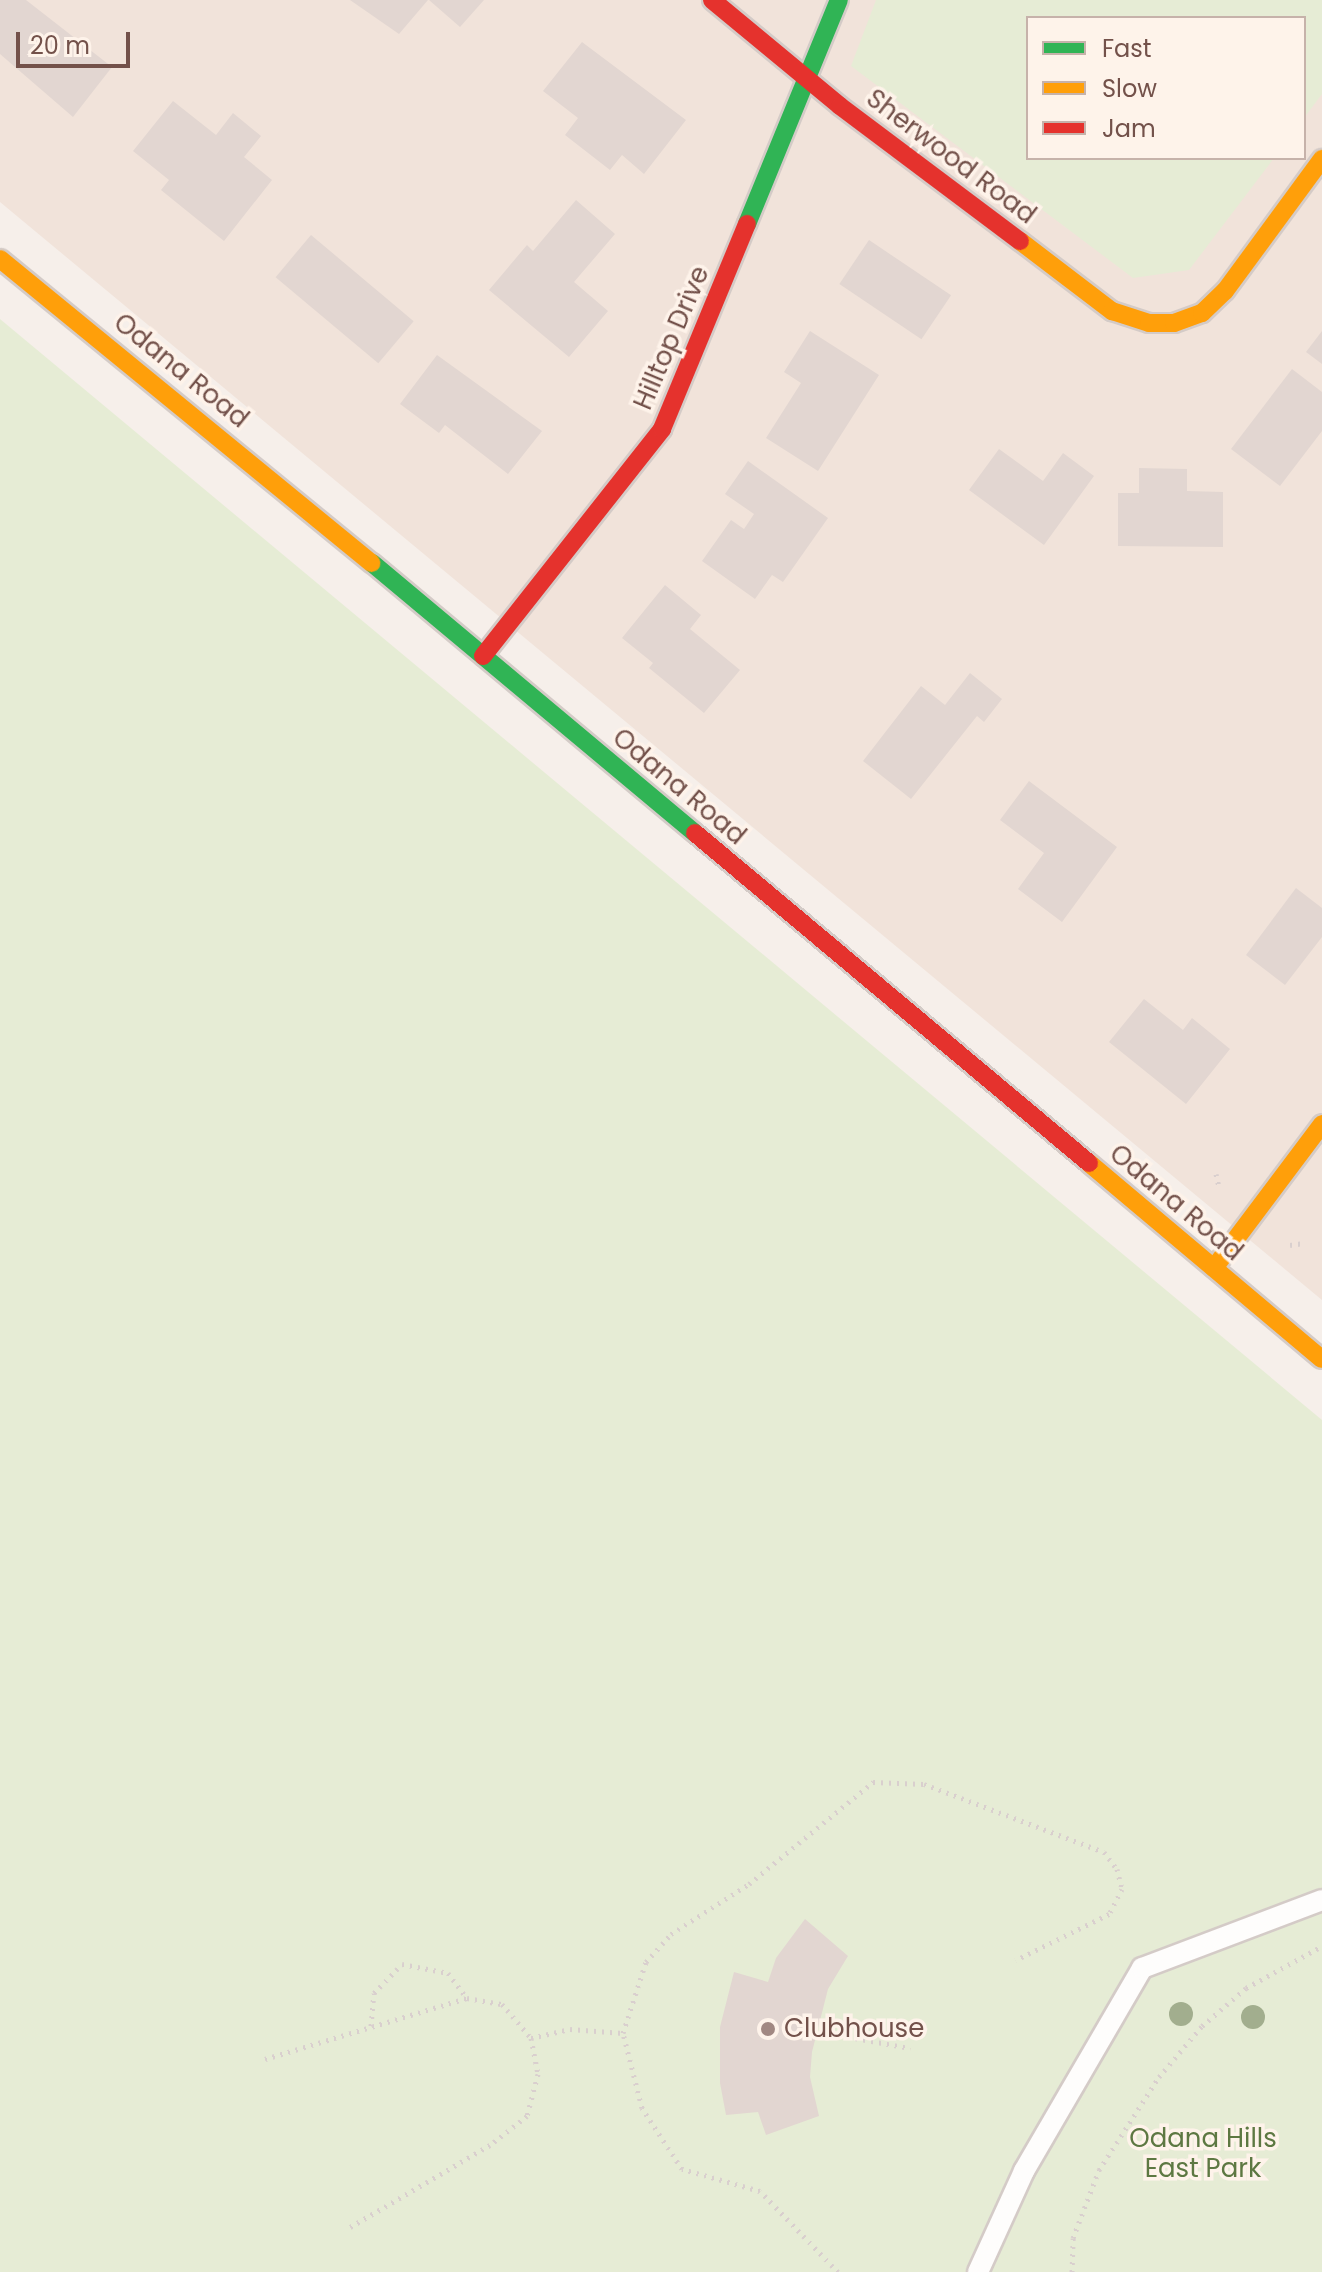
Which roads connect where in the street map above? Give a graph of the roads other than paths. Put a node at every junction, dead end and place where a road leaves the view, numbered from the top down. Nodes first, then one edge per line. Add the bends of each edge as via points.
1 (712, 0) edge
2 (839, 0) edge
3 (807, 80) junction
4 (1322, 159) edge
5 (0, 259) edge
6 (483, 656) junction
7 (1322, 1124) edge
8 (1214, 1268) junction
9 (1322, 1359) edge
10 (1322, 1900) edge
11 (978, 2272) edge

1 - 3 street, Sherwood Road
2 - 3 street, Hilltop Drive
3 - 4 street, Sherwood Road via 1112,311 1149,323 1174,323 1202,313 1225,291
3 - 6 street, Hilltop Drive via 662,429
5 - 6 street, Odana Road
6 - 8 street, Odana Road
7 - 8 street
8 - 9 street, Odana Road
10 - 11 lane via 1142,1968 1011,2196

